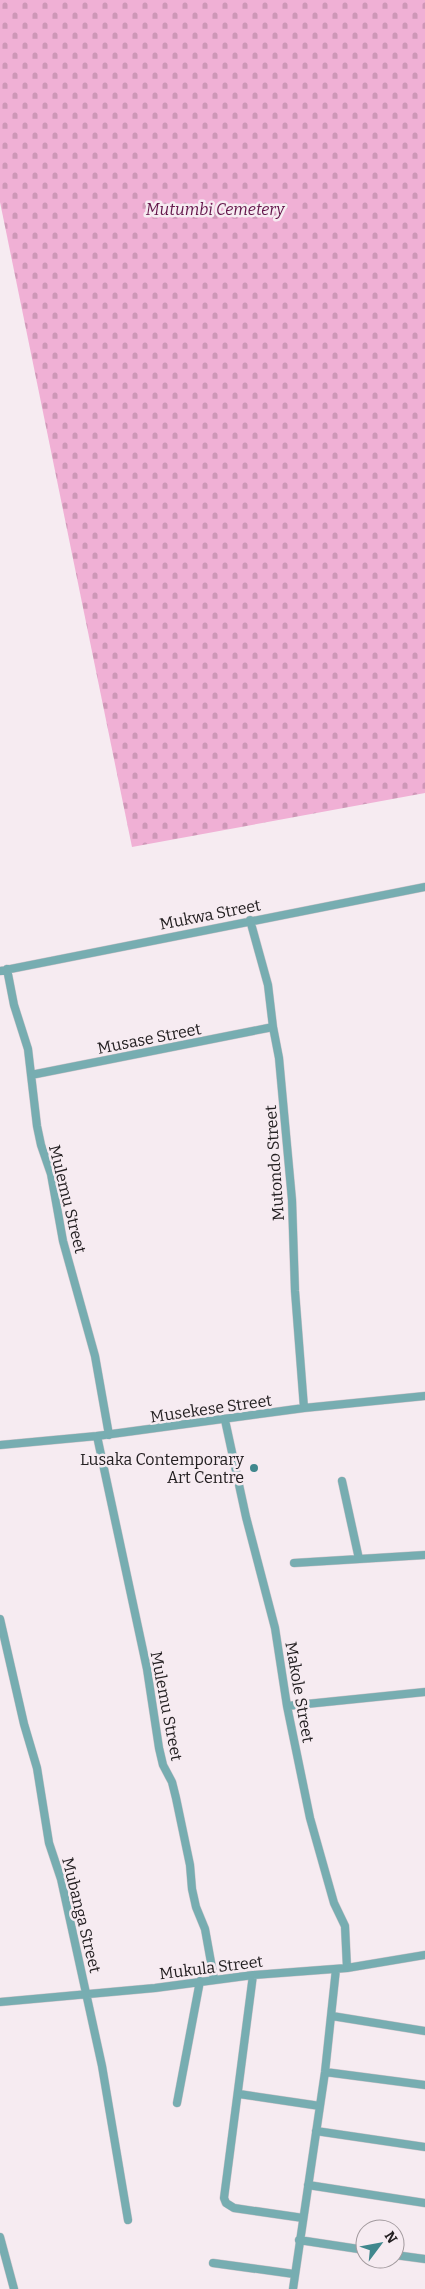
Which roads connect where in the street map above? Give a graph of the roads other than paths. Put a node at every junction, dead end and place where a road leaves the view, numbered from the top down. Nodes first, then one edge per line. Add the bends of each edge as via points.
1 (425, 887) edge
2 (425, 893) edge
3 (250, 920) junction
4 (4, 970) edge
5 (272, 1027) junction
6 (31, 1075) junction
7 (425, 1396) edge
8 (304, 1408) junction
9 (225, 1420) junction
10 (109, 1435) junction
11 (97, 1436) junction
12 (0, 1445) edge
13 (342, 1482) dead end
14 (425, 1555) edge
15 (359, 1559) junction
16 (294, 1564) dead end
17 (0, 1619) edge
18 (425, 1692) edge
19 (287, 1706) junction
20 (425, 1955) edge
21 (336, 1968) junction
22 (348, 1968) junction
23 (254, 1974) junction
24 (214, 1979) junction
25 (200, 1982) junction
26 (86, 1994) junction
27 (0, 2002) edge
28 (332, 2016) junction
29 (425, 2031) edge
30 (325, 2072) junction
31 (425, 2085) edge
32 (239, 2094) junction
33 (177, 2103) dead end
34 (320, 2106) junction
35 (316, 2131) junction
36 (425, 2147) edge
37 (308, 2185) junction
38 (425, 2203) edge
39 (302, 2218) junction
40 (128, 2220) dead end
41 (0, 2237) edge
42 (299, 2240) junction
43 (355, 2248) edge
44 (405, 2256) edge
45 (425, 2259) edge
46 (213, 2263) dead end
47 (294, 2274) junction
48 (14, 2289) edge
49 (293, 2289) edge

1 - 2 street
1 - 3 street, Mukwa Street
3 - 4 street, Mukwa Street
3 - 5 street, Mutondo Street via 268,985
4 - 6 street, Mulemu Street via 28,1049
5 - 6 street, Musase Street
5 - 8 street, Mutondo Street via 279,1058 292,1200 294,1291
6 - 10 street, Mulemu Street via 36,1126 51,1174 63,1241 95,1356
7 - 8 street, Musekese Street
8 - 9 street, Musekese Street
9 - 10 street, Musekese Street
9 - 19 street, Makole Street via 275,1628
10 - 11 street, Musekese Street
11 - 12 street, Musekese Street
11 - 24 street, Mulemu Street via 147,1669 159,1748 176,1798 194,1898 205,1929
13 - 15 street
14 - 15 street
15 - 16 street
17 - 26 street, Mubanga Street via 37,1768 49,1843 61,1879
18 - 19 street
19 - 22 street, Makole Street via 310,1818 334,1902 345,1926
20 - 22 street, Mukula Street
21 - 22 street, Mukula Street
21 - 23 street, Mukula Street
21 - 28 street
23 - 24 street, Mukula Street
23 - 32 street
24 - 25 street, Mukula Street
25 - 26 street, Mukula Street
25 - 33 street
26 - 27 street, Mukula Street
26 - 40 street, Mubanga Street via 102,2066
28 - 29 street
28 - 30 street
30 - 31 street
30 - 34 street
32 - 34 street
32 - 39 street via 224,2198 226,2203 234,2208
34 - 35 street
35 - 36 street
35 - 37 street
37 - 38 street
37 - 39 street
39 - 42 street
41 - 48 street
42 - 43 street
42 - 47 street
44 - 45 street
46 - 47 street
47 - 49 street

